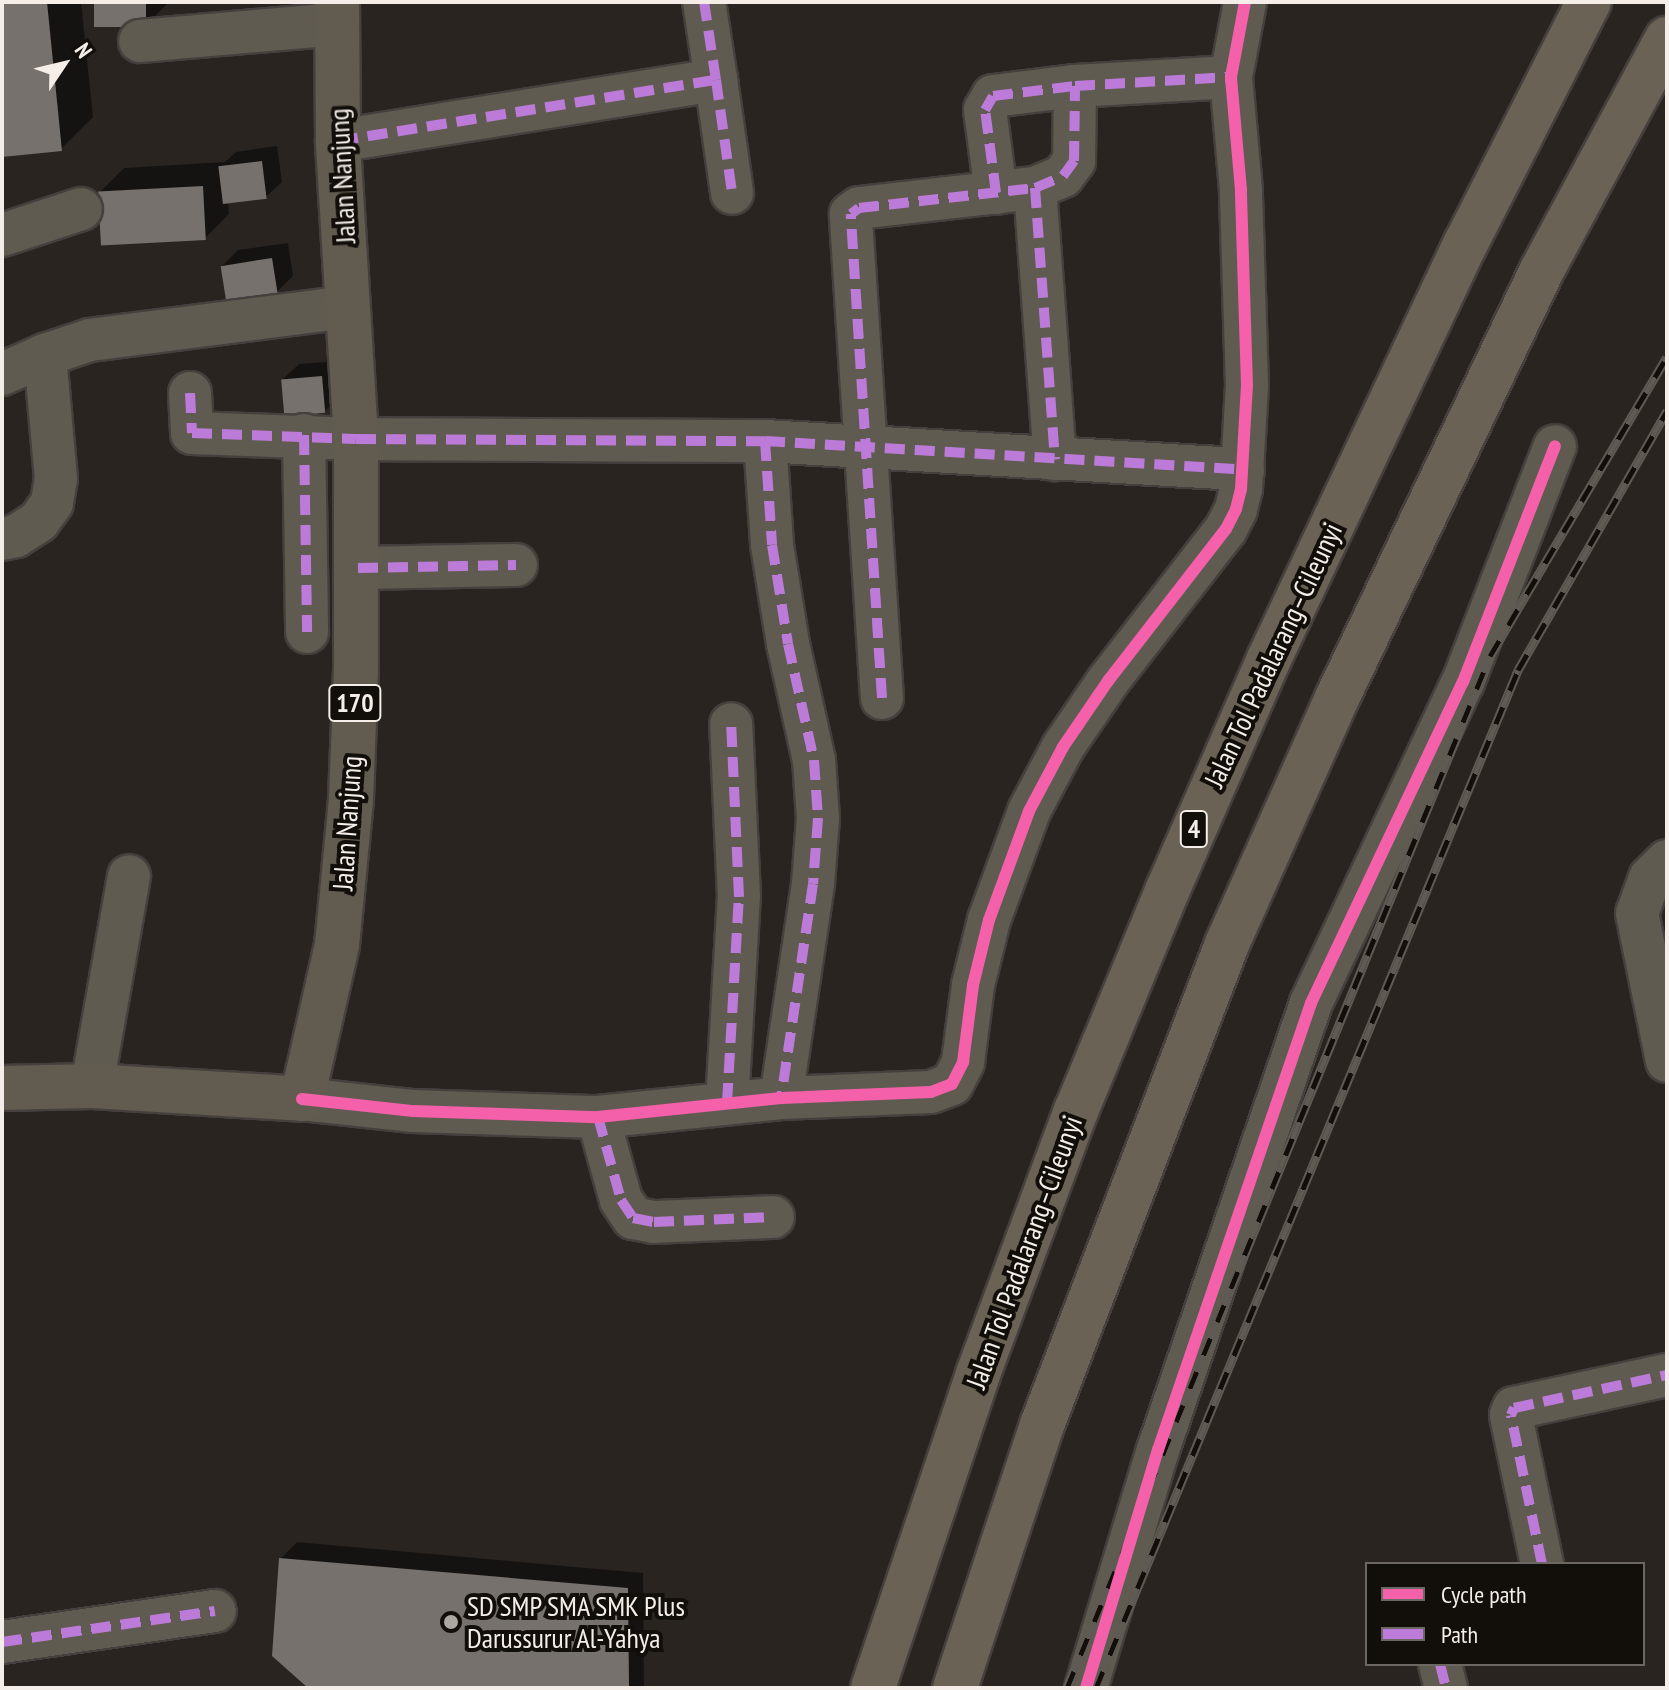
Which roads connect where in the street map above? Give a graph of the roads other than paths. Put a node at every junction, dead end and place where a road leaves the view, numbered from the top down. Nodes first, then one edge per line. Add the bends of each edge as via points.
1 (704, 2) edge
2 (1245, 2) edge
3 (1589, 2) edge
4 (337, 13) edge
5 (1667, 39) edge
6 (140, 41) dead end
7 (1231, 77) junction
8 (716, 80) junction
9 (1075, 86) junction
10 (338, 141) junction
11 (1016, 190) junction
12 (732, 193) dead end
13 (81, 209) dead end
14 (2, 235) edge
15 (348, 307) junction
16 (45, 355) junction
17 (2, 374) edge
18 (190, 393) dead end
19 (304, 435) junction
20 (356, 439) junction
21 (765, 441) junction
22 (867, 446) junction
23 (1555, 446) dead end
24 (1055, 459) junction
25 (1243, 469) junction
26 (2, 539) edge
27 (516, 565) dead end
28 (358, 568) junction
29 (307, 632) dead end
30 (882, 698) dead end
31 (731, 724) dead end
32 (1667, 861) edge
33 (129, 876) dead end
34 (1667, 1061) edge
35 (92, 1086) junction
36 (2, 1088) edge
37 (781, 1098) junction
38 (302, 1099) junction
39 (727, 1103) junction
40 (598, 1117) junction
41 (773, 1217) dead end
42 (1667, 1375) edge
43 (1542, 1562) edge
44 (215, 1611) dead end
45 (2, 1642) edge
46 (1440, 1666) edge
47 (873, 1688) edge
48 (955, 1688) edge
49 (1086, 1688) edge
50 (1446, 1688) edge

1 - 8 street
2 - 7 street
3 - 47 highway, Jalan Tol Padalarang–Cileunyi / 4 via 1451,273 1269,659 1168,889 1076,1111 989,1345
4 - 6 street
4 - 10 main road, Jalan Nanjung / 170
5 - 48 highway via 1542,270 1337,698 1227,944 1042,1425
7 - 9 street
7 - 25 street via 1241,190 1247,386
8 - 10 street
8 - 12 street
9 - 11 street via 1074,161 1063,176
9 - 11 street via 989,99 985,110
10 - 15 main road, Jalan Nanjung / 170
11 - 22 street via 859,208 851,214
11 - 24 street
13 - 14 street
15 - 16 street via 90,340
15 - 20 main road, Jalan Nanjung / 170
16 - 17 street
16 - 26 street via 56,479 52,503 39,521
18 - 19 street via 192,433
19 - 20 street
19 - 29 street
20 - 21 street
20 - 28 main road, Jalan Nanjung / 170
21 - 22 street
21 - 37 street via 772,545 814,760 818,818
22 - 24 street
22 - 30 street
23 - 49 street via 1463,682 1311,1003 1158,1450
24 - 25 street
25 - 37 street via 1236,509 1226,529 1108,681 1063,747 1029,811 989,920 959,1076 931,1092
27 - 28 street
28 - 38 main road, Jalan Nanjung / 170 via 351,799 337,945
31 - 39 street via 739,897
32 - 34 street via 1650,878 1637,913
33 - 35 street
35 - 36 main road
35 - 38 main road
37 - 39 street
38 - 40 street via 413,1111
39 - 40 street
40 - 41 street via 621,1200 633,1218 654,1222
42 - 43 street via 1512,1410
44 - 45 street
46 - 50 street

